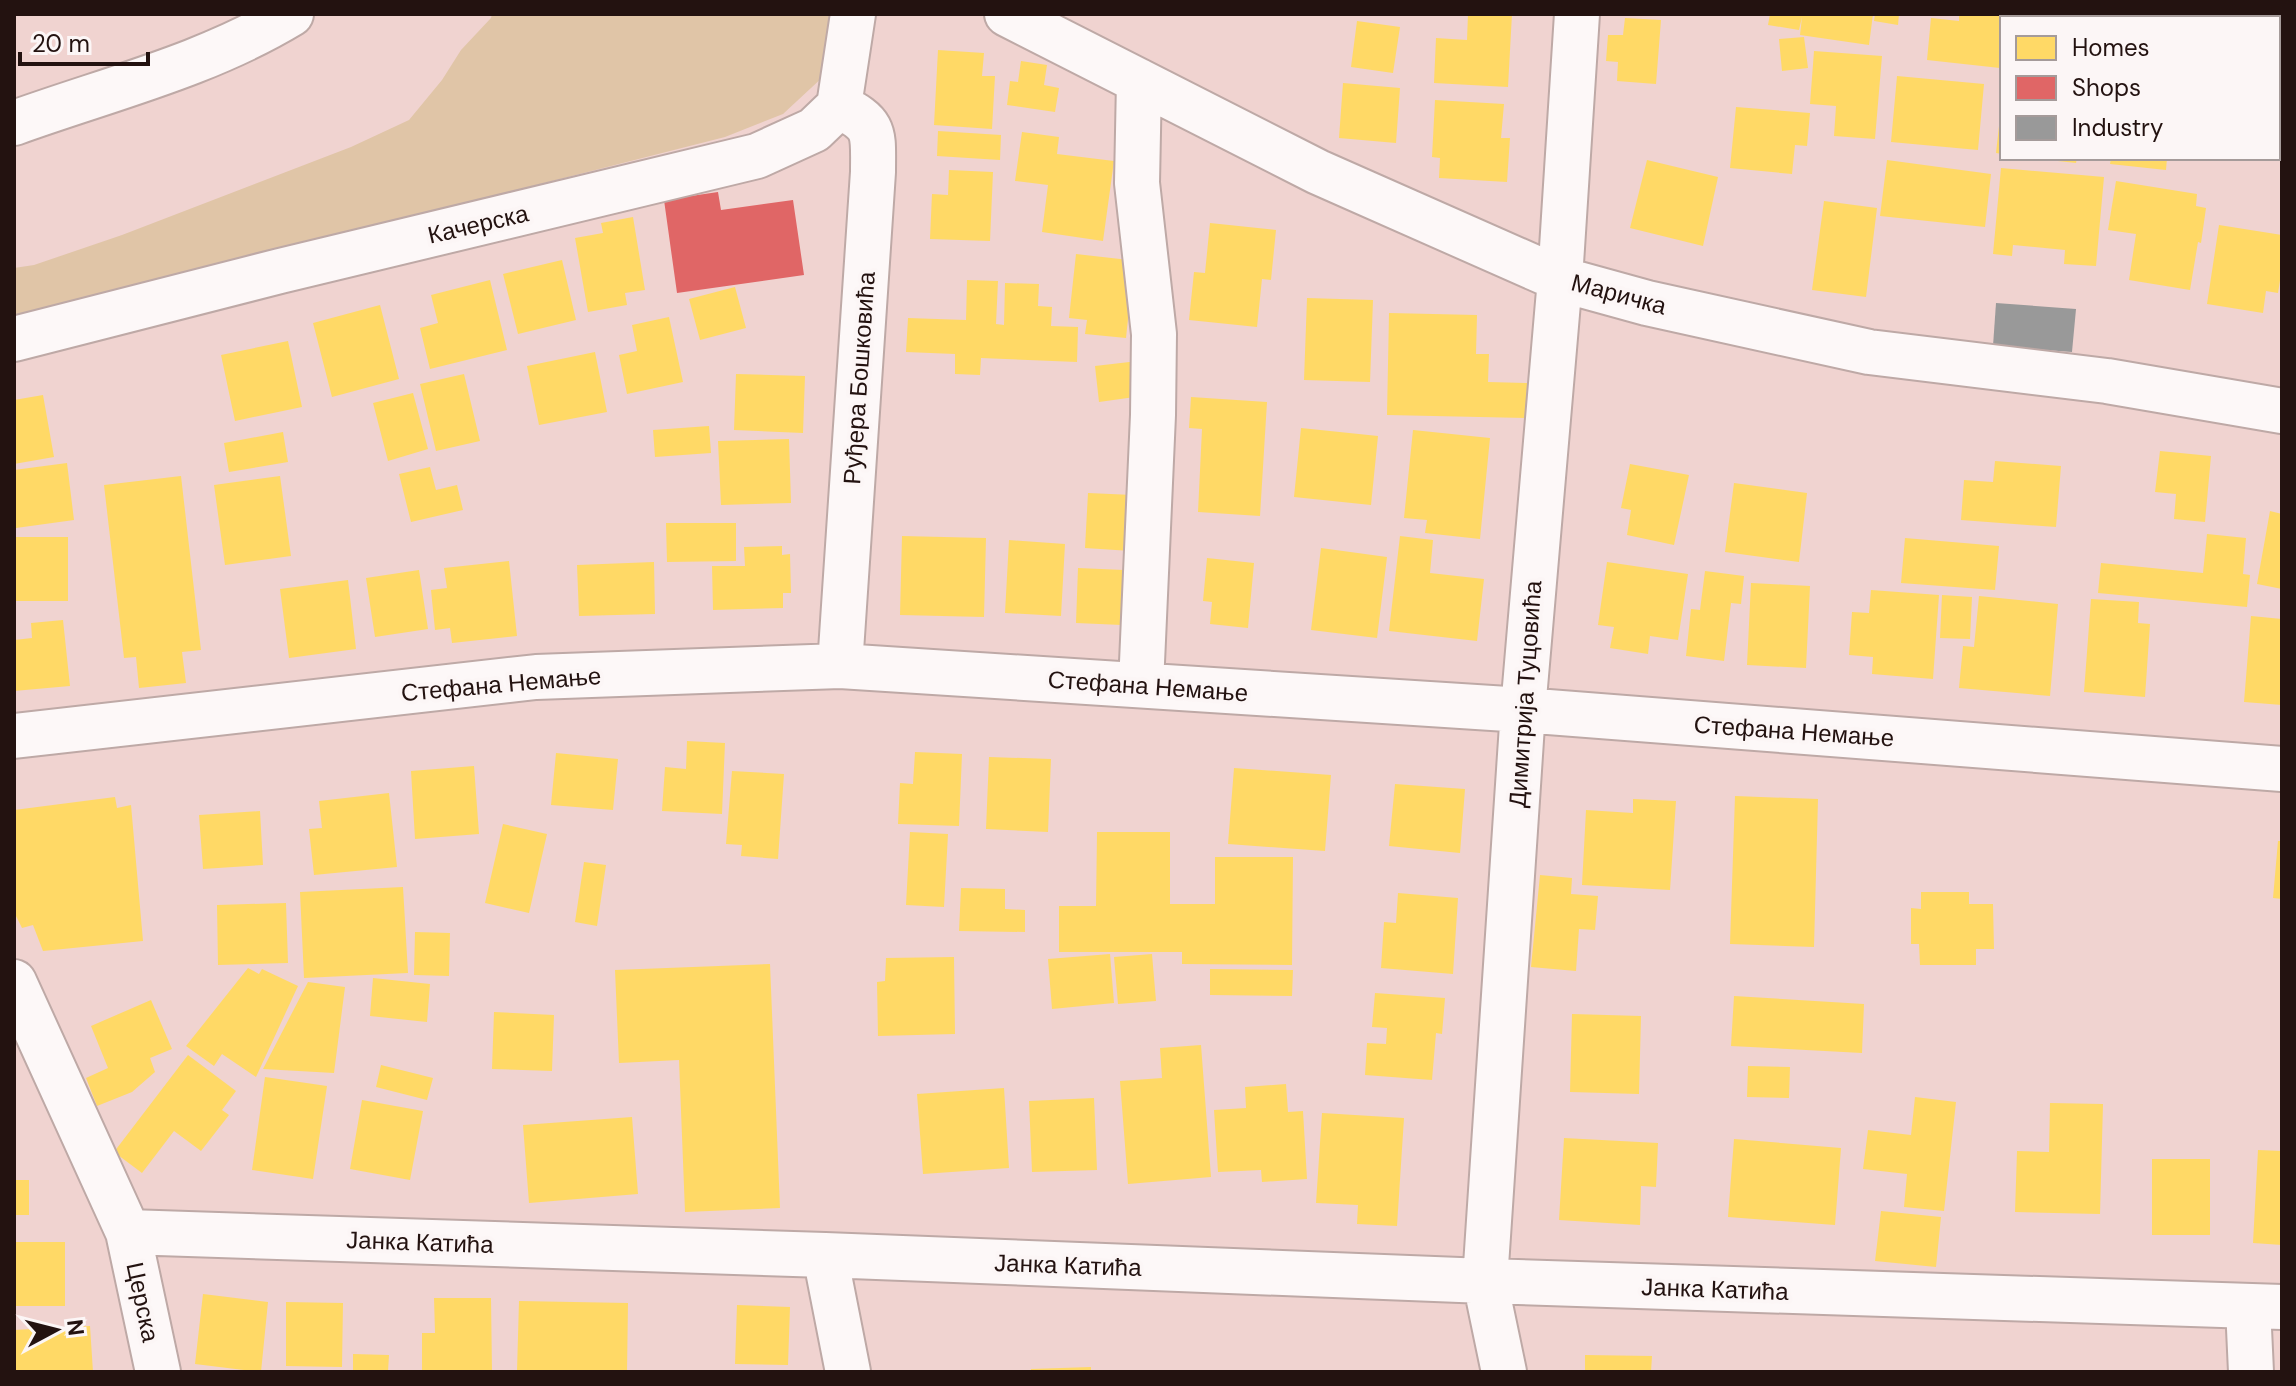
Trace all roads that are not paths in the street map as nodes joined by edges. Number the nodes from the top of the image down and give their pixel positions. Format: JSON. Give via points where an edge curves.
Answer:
{"nodes":[{"id":1,"x":291,"y":14,"type":"edge"},
{"id":2,"x":853,"y":14,"type":"edge"},
{"id":3,"x":1007,"y":14,"type":"edge"},
{"id":4,"x":1577,"y":14,"type":"edge"},
{"id":5,"x":1139,"y":81,"type":"junction"},
{"id":6,"x":839,"y":106,"type":"junction"},
{"id":7,"x":15,"y":124,"type":"edge"},
{"id":8,"x":1560,"y":279,"type":"junction"},
{"id":9,"x":14,"y":339,"type":"edge"},
{"id":10,"x":2282,"y":411,"type":"edge"},
{"id":11,"x":840,"y":666,"type":"junction"},
{"id":12,"x":1141,"y":685,"type":"junction"},
{"id":13,"x":1523,"y":710,"type":"junction"},
{"id":14,"x":14,"y":736,"type":"edge"},
{"id":15,"x":2282,"y":769,"type":"edge"},
{"id":16,"x":14,"y":982,"type":"edge"},
{"id":17,"x":128,"y":1232,"type":"junction"},
{"id":18,"x":825,"y":1255,"type":"junction"},
{"id":19,"x":1485,"y":1281,"type":"junction"},
{"id":20,"x":2265,"y":1307,"type":"edge"},
{"id":21,"x":158,"y":1372,"type":"edge"},
{"id":22,"x":848,"y":1372,"type":"edge"},
{"id":23,"x":1504,"y":1372,"type":"edge"},
{"id":24,"x":2251,"y":1372,"type":"edge"}],
"edges":[{"from":1,"to":7,"type":"street","via":[[192,63]]},
{"from":2,"to":6,"type":"street"},
{"from":3,"to":5,"type":"street","name":"Маричка"},
{"from":4,"to":8,"type":"street","name":"Димитрија Туцовића"},
{"from":5,"to":8,"type":"street","name":"Маричка","via":[[1318,172]]},
{"from":5,"to":12,"type":"street","via":[[1137,183],[1154,334]]},
{"from":6,"to":9,"type":"street","name":"Качерска","via":[[814,130],[757,156]]},
{"from":6,"to":11,"type":"street","name":"Руђера Бошковића","via":[[873,132]]},
{"from":8,"to":10,"type":"street","name":"Маричка","via":[[1869,352],[2107,381]]},
{"from":8,"to":13,"type":"street","name":"Димитрија Туцовића"},
{"from":11,"to":12,"type":"street","name":"Стефана Немање"},
{"from":11,"to":14,"type":"street","name":"Стефана Немање","via":[[536,677]]},
{"from":12,"to":13,"type":"street","name":"Стефана Немање"},
{"from":13,"to":15,"type":"street","name":"Стефана Немање"},
{"from":13,"to":19,"type":"street","name":"Димитрија Туцовића"},
{"from":16,"to":17,"type":"street"},
{"from":17,"to":18,"type":"street","name":"Јанка Катића"},
{"from":17,"to":21,"type":"street","name":"Церска"},
{"from":18,"to":19,"type":"street","name":"Јанка Катића"},
{"from":18,"to":22,"type":"street"},
{"from":19,"to":20,"type":"street","name":"Јанка Катића"},
{"from":19,"to":23,"type":"street","name":"Димитрија Туцовића"},
{"from":20,"to":24,"type":"street"}]}
